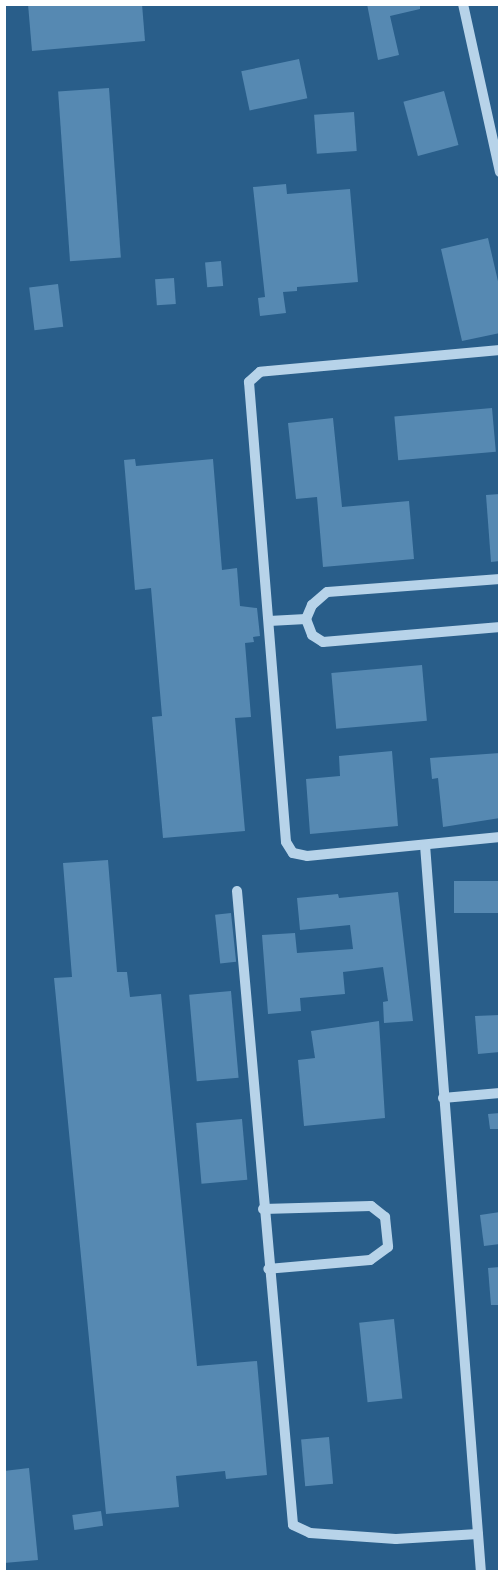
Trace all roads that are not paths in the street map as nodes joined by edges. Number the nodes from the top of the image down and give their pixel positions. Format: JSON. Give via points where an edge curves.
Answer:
{"nodes":[{"id":1,"x":463,"y":4,"type":"edge"},
{"id":2,"x":500,"y":172,"type":"edge"},
{"id":3,"x":500,"y":351,"type":"edge"},
{"id":4,"x":500,"y":579,"type":"edge"},
{"id":5,"x":306,"y":619,"type":"junction"},
{"id":6,"x":269,"y":621,"type":"junction"},
{"id":7,"x":500,"y":627,"type":"edge"},
{"id":8,"x":500,"y":837,"type":"edge"},
{"id":9,"x":425,"y":845,"type":"junction"},
{"id":10,"x":237,"y":891,"type":"dead end"},
{"id":11,"x":500,"y":1093,"type":"edge"},
{"id":12,"x":443,"y":1098,"type":"junction"},
{"id":13,"x":263,"y":1209,"type":"junction"},
{"id":14,"x":268,"y":1269,"type":"junction"},
{"id":15,"x":478,"y":1534,"type":"junction"},
{"id":16,"x":482,"y":1572,"type":"edge"}],
"edges":[{"from":1,"to":2,"type":"lane"},
{"from":3,"to":6,"type":"lane","via":[[260,372],[249,382]]},
{"from":4,"to":5,"type":"lane","via":[[327,592],[312,605]]},
{"from":5,"to":6,"type":"lane"},
{"from":5,"to":7,"type":"lane","via":[[312,635],[323,642]]},
{"from":6,"to":9,"type":"lane","via":[[286,842],[293,853],[307,856]]},
{"from":8,"to":9,"type":"lane"},
{"from":9,"to":12,"type":"lane"},
{"from":10,"to":13,"type":"lane"},
{"from":11,"to":12,"type":"lane"},
{"from":12,"to":15,"type":"lane"},
{"from":13,"to":14,"type":"lane"},
{"from":13,"to":14,"type":"lane","via":[[371,1206],[385,1217],[388,1247],[370,1260]]},
{"from":14,"to":15,"type":"lane","via":[[293,1525],[310,1533],[396,1539]]},
{"from":15,"to":16,"type":"lane"}]}
